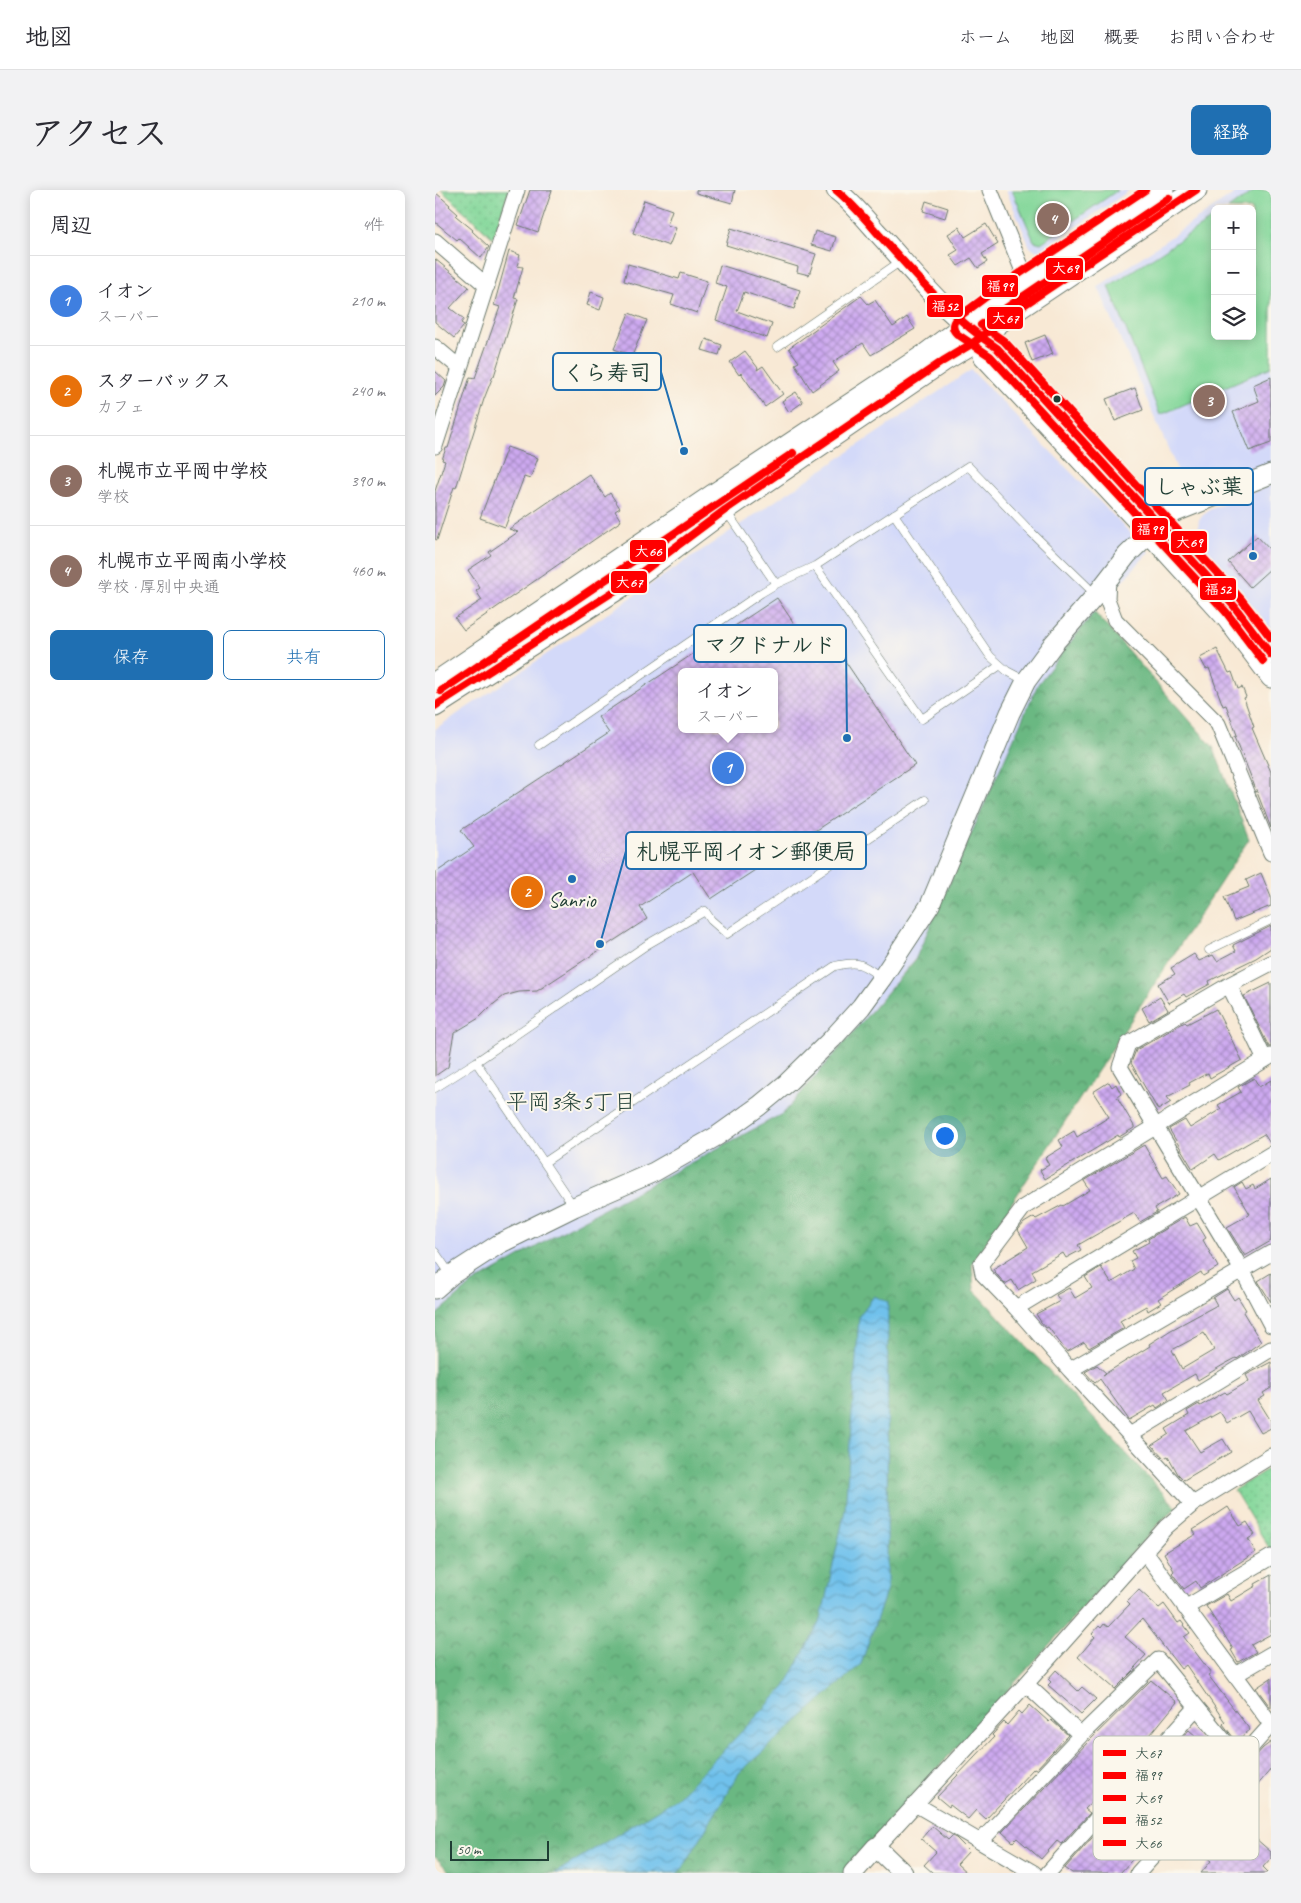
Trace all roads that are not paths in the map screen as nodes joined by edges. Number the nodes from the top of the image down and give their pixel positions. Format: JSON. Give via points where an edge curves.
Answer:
{"nodes":[{"id":1,"x":517,"y":190,"type":"edge"},
{"id":2,"x":836,"y":190,"type":"edge"},
{"id":3,"x":990,"y":190,"type":"edge"},
{"id":4,"x":1163,"y":190,"type":"edge"},
{"id":5,"x":1196,"y":190,"type":"edge"},
{"id":6,"x":435,"y":240,"type":"edge"},
{"id":7,"x":903,"y":260,"type":"junction"},
{"id":8,"x":1027,"y":281,"type":"junction"},
{"id":9,"x":487,"y":286,"type":"junction"},
{"id":10,"x":971,"y":332,"type":"junction"},
{"id":11,"x":435,"y":347,"type":"edge"},
{"id":12,"x":777,"y":347,"type":"dead end"},
{"id":13,"x":459,"y":368,"type":"junction"},
{"id":14,"x":435,"y":446,"type":"edge"},
{"id":15,"x":1271,"y":474,"type":"edge"},
{"id":16,"x":719,"y":502,"type":"junction"},
{"id":17,"x":894,"y":514,"type":"junction"},
{"id":18,"x":1153,"y":529,"type":"junction"},
{"id":19,"x":815,"y":566,"type":"junction"},
{"id":20,"x":1108,"y":580,"type":"junction"},
{"id":21,"x":776,"y":584,"type":"junction"},
{"id":22,"x":1096,"y":595,"type":"junction"},
{"id":23,"x":1269,"y":649,"type":"edge"},
{"id":24,"x":999,"y":666,"type":"junction"},
{"id":25,"x":1271,"y":678,"type":"edge"},
{"id":26,"x":1027,"y":681,"type":"junction"},
{"id":27,"x":435,"y":683,"type":"edge"},
{"id":28,"x":435,"y":706,"type":"edge"},
{"id":29,"x":539,"y":745,"type":"dead end"},
{"id":30,"x":925,"y":800,"type":"dead end"},
{"id":31,"x":1271,"y":854,"type":"edge"},
{"id":32,"x":1271,"y":920,"type":"edge"},
{"id":33,"x":1209,"y":950,"type":"dead end"},
{"id":34,"x":1271,"y":963,"type":"edge"},
{"id":35,"x":882,"y":978,"type":"junction"},
{"id":36,"x":1229,"y":985,"type":"junction"},
{"id":37,"x":1268,"y":1058,"type":"edge"},
{"id":38,"x":476,"y":1062,"type":"junction"},
{"id":39,"x":435,"y":1088,"type":"edge"},
{"id":40,"x":1155,"y":1127,"type":"junction"},
{"id":41,"x":1271,"y":1154,"type":"edge"},
{"id":42,"x":545,"y":1162,"type":"junction"},
{"id":43,"x":1198,"y":1198,"type":"junction"},
{"id":44,"x":574,"y":1207,"type":"junction"},
{"id":45,"x":435,"y":1252,"type":"edge"},
{"id":46,"x":1271,"y":1253,"type":"edge"},
{"id":47,"x":1241,"y":1270,"type":"junction"},
{"id":48,"x":451,"y":1275,"type":"junction"},
{"id":49,"x":435,"y":1289,"type":"edge"},
{"id":50,"x":1016,"y":1308,"type":"junction"},
{"id":51,"x":1271,"y":1325,"type":"edge"},
{"id":52,"x":1271,"y":1349,"type":"edge"},
{"id":53,"x":1071,"y":1370,"type":"junction"},
{"id":54,"x":1130,"y":1434,"type":"junction"},
{"id":55,"x":1271,"y":1456,"type":"edge"},
{"id":56,"x":1193,"y":1504,"type":"junction"},
{"id":57,"x":1145,"y":1552,"type":"junction"},
{"id":58,"x":1271,"y":1557,"type":"edge"},
{"id":59,"x":1185,"y":1608,"type":"junction"},
{"id":60,"x":1271,"y":1654,"type":"edge"},
{"id":61,"x":1235,"y":1675,"type":"junction"},
{"id":62,"x":1026,"y":1684,"type":"junction"},
{"id":63,"x":1196,"y":1708,"type":"junction"},
{"id":64,"x":1271,"y":1725,"type":"edge"},
{"id":65,"x":1081,"y":1735,"type":"junction"},
{"id":66,"x":1171,"y":1736,"type":"edge"},
{"id":67,"x":1220,"y":1736,"type":"edge"},
{"id":68,"x":1259,"y":1739,"type":"edge"},
{"id":69,"x":915,"y":1804,"type":"junction"},
{"id":70,"x":1093,"y":1823,"type":"edge"},
{"id":71,"x":981,"y":1841,"type":"junction"},
{"id":72,"x":876,"y":1847,"type":"junction"},
{"id":73,"x":1150,"y":1860,"type":"edge"},
{"id":74,"x":853,"y":1873,"type":"edge"},
{"id":75,"x":903,"y":1873,"type":"edge"},
{"id":76,"x":1034,"y":1873,"type":"edge"},
{"id":77,"x":1048,"y":1873,"type":"edge"},
{"id":78,"x":1138,"y":1873,"type":"edge"}],
"edges":[{"from":1,"to":9,"type":"street"},
{"from":2,"to":7,"type":"street"},
{"from":3,"to":8,"type":"street"},
{"from":4,"to":8,"type":"main road"},
{"from":5,"to":10,"type":"main road","via":[[1009,315]]},
{"from":6,"to":9,"type":"street"},
{"from":7,"to":10,"type":"street"},
{"from":7,"to":12,"type":"lane"},
{"from":8,"to":10,"type":"main road"},
{"from":9,"to":13,"type":"street"},
{"from":10,"to":16,"type":"main road"},
{"from":10,"to":18,"type":"street","via":[[983,356]]},
{"from":11,"to":13,"type":"street"},
{"from":13,"to":14,"type":"street"},
{"from":15,"to":18,"type":"street","via":[[1168,515]]},
{"from":16,"to":21,"type":"lane"},
{"from":16,"to":27,"type":"main road"},
{"from":16,"to":28,"type":"main road","via":[[630,581]]},
{"from":17,"to":19,"type":"lane"},
{"from":17,"to":22,"type":"lane","via":[[968,466]]},
{"from":17,"to":24,"type":"lane"},
{"from":18,"to":20,"type":"street"},
{"from":18,"to":23,"type":"street","via":[[1234,606]]},
{"from":18,"to":25,"type":"street"},
{"from":19,"to":21,"type":"lane"},
{"from":19,"to":24,"type":"lane","via":[[922,719]]},
{"from":20,"to":22,"type":"street"},
{"from":20,"to":31,"type":"street","via":[[1107,599],[1115,620],[1218,724]]},
{"from":21,"to":29,"type":"lane"},
{"from":22,"to":26,"type":"street","via":[[1054,643]]},
{"from":24,"to":26,"type":"lane"},
{"from":26,"to":35,"type":"street","via":[[1010,713],[930,905]]},
{"from":30,"to":38,"type":"lane","via":[[727,934],[705,911],[648,944]]},
{"from":32,"to":33,"type":"lane"},
{"from":34,"to":36,"type":"street"},
{"from":35,"to":42,"type":"lane","via":[[852,962],[835,966]]},
{"from":35,"to":44,"type":"street","via":[[833,1039],[787,1083],[743,1118],[654,1172]]},
{"from":36,"to":37,"type":"street"},
{"from":36,"to":40,"type":"street","via":[[1128,1044],[1120,1068]]},
{"from":37,"to":40,"type":"street"},
{"from":38,"to":39,"type":"lane"},
{"from":38,"to":42,"type":"lane"},
{"from":40,"to":43,"type":"street"},
{"from":40,"to":50,"type":"street","via":[[1023,1207],[981,1264],[983,1274]]},
{"from":41,"to":43,"type":"street"},
{"from":42,"to":44,"type":"lane"},
{"from":43,"to":47,"type":"street"},
{"from":43,"to":50,"type":"street"},
{"from":44,"to":48,"type":"street","via":[[499,1244]]},
{"from":45,"to":48,"type":"lane"},
{"from":46,"to":47,"type":"street"},
{"from":47,"to":51,"type":"street"},
{"from":47,"to":53,"type":"street"},
{"from":48,"to":49,"type":"street"},
{"from":50,"to":53,"type":"street"},
{"from":52,"to":54,"type":"street"},
{"from":53,"to":54,"type":"street"},
{"from":54,"to":56,"type":"street"},
{"from":55,"to":56,"type":"street"},
{"from":56,"to":57,"type":"street"},
{"from":57,"to":59,"type":"street"},
{"from":57,"to":62,"type":"street"},
{"from":58,"to":59,"type":"street"},
{"from":59,"to":61,"type":"street"},
{"from":60,"to":61,"type":"street"},
{"from":61,"to":64,"type":"street"},
{"from":62,"to":65,"type":"street"},
{"from":62,"to":69,"type":"street"},
{"from":63,"to":65,"type":"street","via":[[1158,1660]]},
{"from":63,"to":66,"type":"street"},
{"from":63,"to":67,"type":"street"},
{"from":64,"to":68,"type":"street"},
{"from":65,"to":71,"type":"street"},
{"from":69,"to":71,"type":"street"},
{"from":69,"to":72,"type":"street"},
{"from":70,"to":77,"type":"street"},
{"from":71,"to":76,"type":"street"},
{"from":72,"to":74,"type":"street"},
{"from":72,"to":75,"type":"street"},
{"from":73,"to":78,"type":"street"}]}
